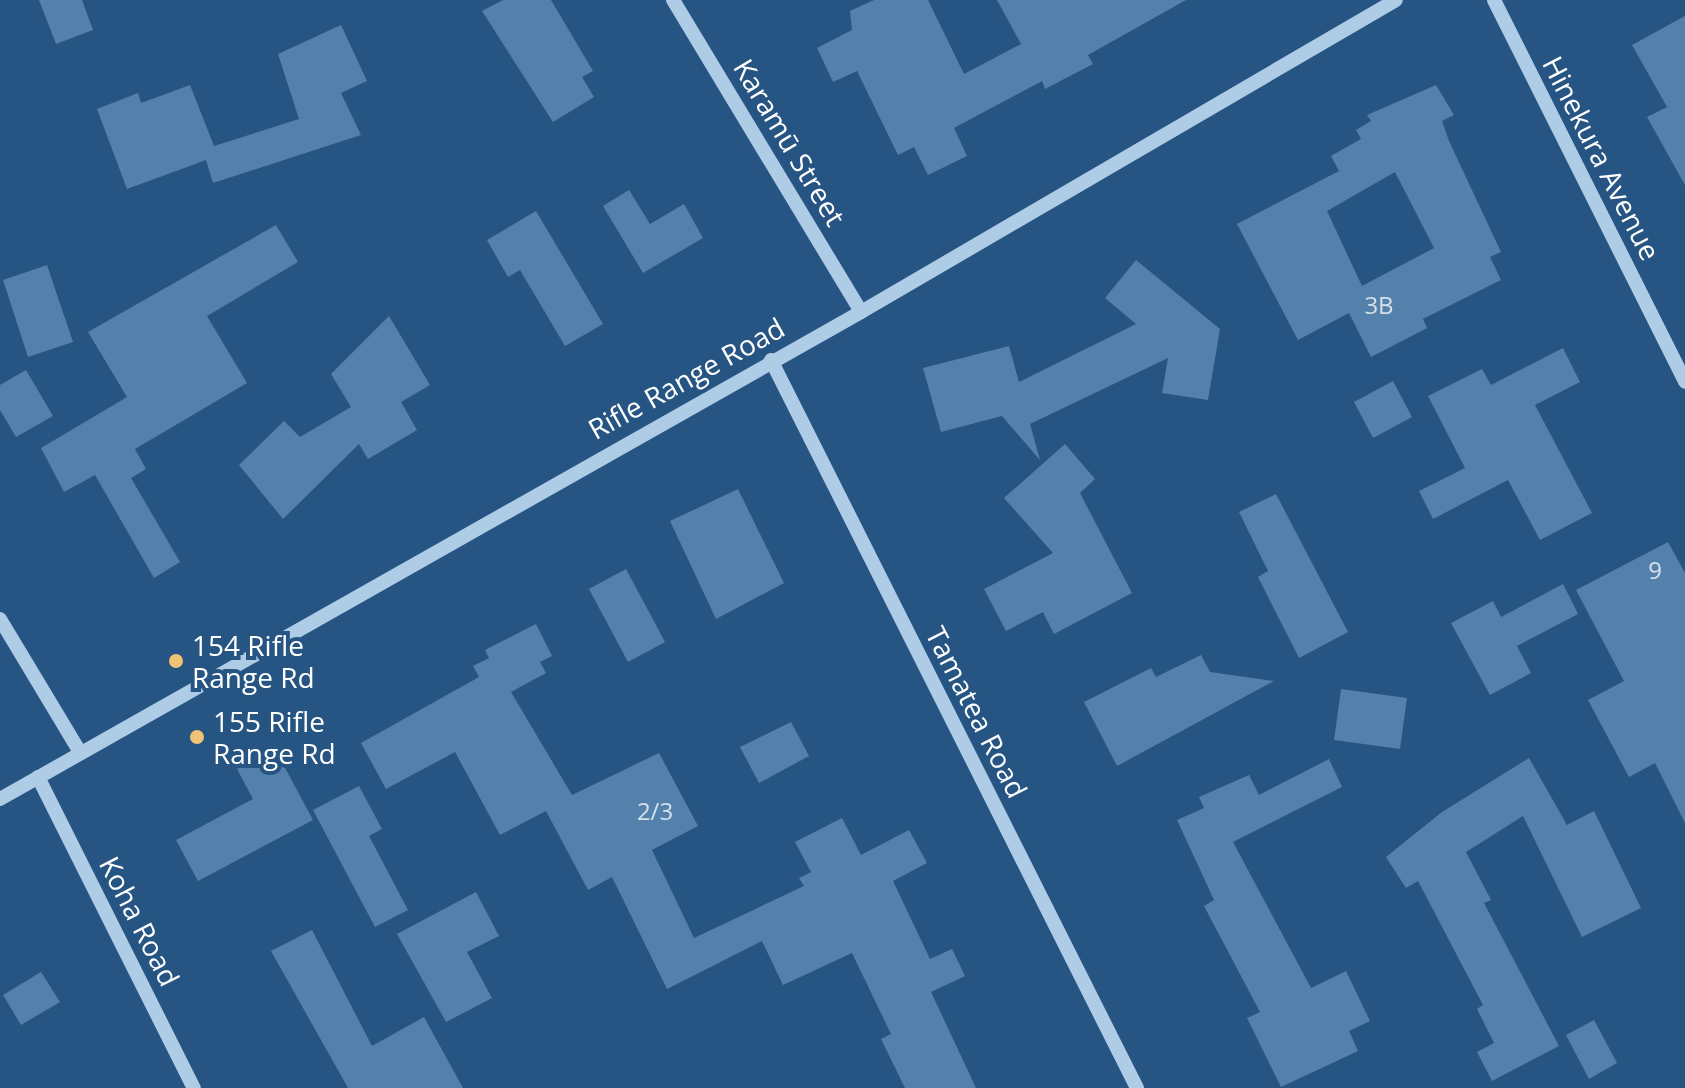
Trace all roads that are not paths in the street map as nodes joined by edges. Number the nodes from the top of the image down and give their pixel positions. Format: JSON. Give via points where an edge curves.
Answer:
{"nodes":[{"id":1,"x":673,"y":0,"type":"edge"},
{"id":2,"x":1396,"y":0,"type":"edge"},
{"id":3,"x":1494,"y":0,"type":"edge"},
{"id":4,"x":861,"y":312,"type":"junction"},
{"id":5,"x":771,"y":360,"type":"junction"},
{"id":6,"x":1685,"y":382,"type":"edge"},
{"id":7,"x":0,"y":619,"type":"edge"},
{"id":8,"x":80,"y":752,"type":"junction"},
{"id":9,"x":38,"y":777,"type":"junction"},
{"id":10,"x":0,"y":799,"type":"edge"},
{"id":11,"x":194,"y":1088,"type":"edge"},
{"id":12,"x":1137,"y":1088,"type":"edge"}],
"edges":[{"from":1,"to":4,"type":"street","name":"Karamū Street"},
{"from":2,"to":4,"type":"street","name":"Rifle Range Road"},
{"from":3,"to":6,"type":"street","name":"Hinekura Avenue"},
{"from":4,"to":5,"type":"street","name":"Rifle Range Road"},
{"from":5,"to":8,"type":"street","name":"Rifle Range Road"},
{"from":5,"to":12,"type":"street","name":"Tamatea Road"},
{"from":7,"to":8,"type":"street"},
{"from":8,"to":9,"type":"street","name":"Rifle Range Road"},
{"from":9,"to":10,"type":"street","name":"Rifle Range Road"},
{"from":9,"to":11,"type":"street","name":"Koha Road"}]}
